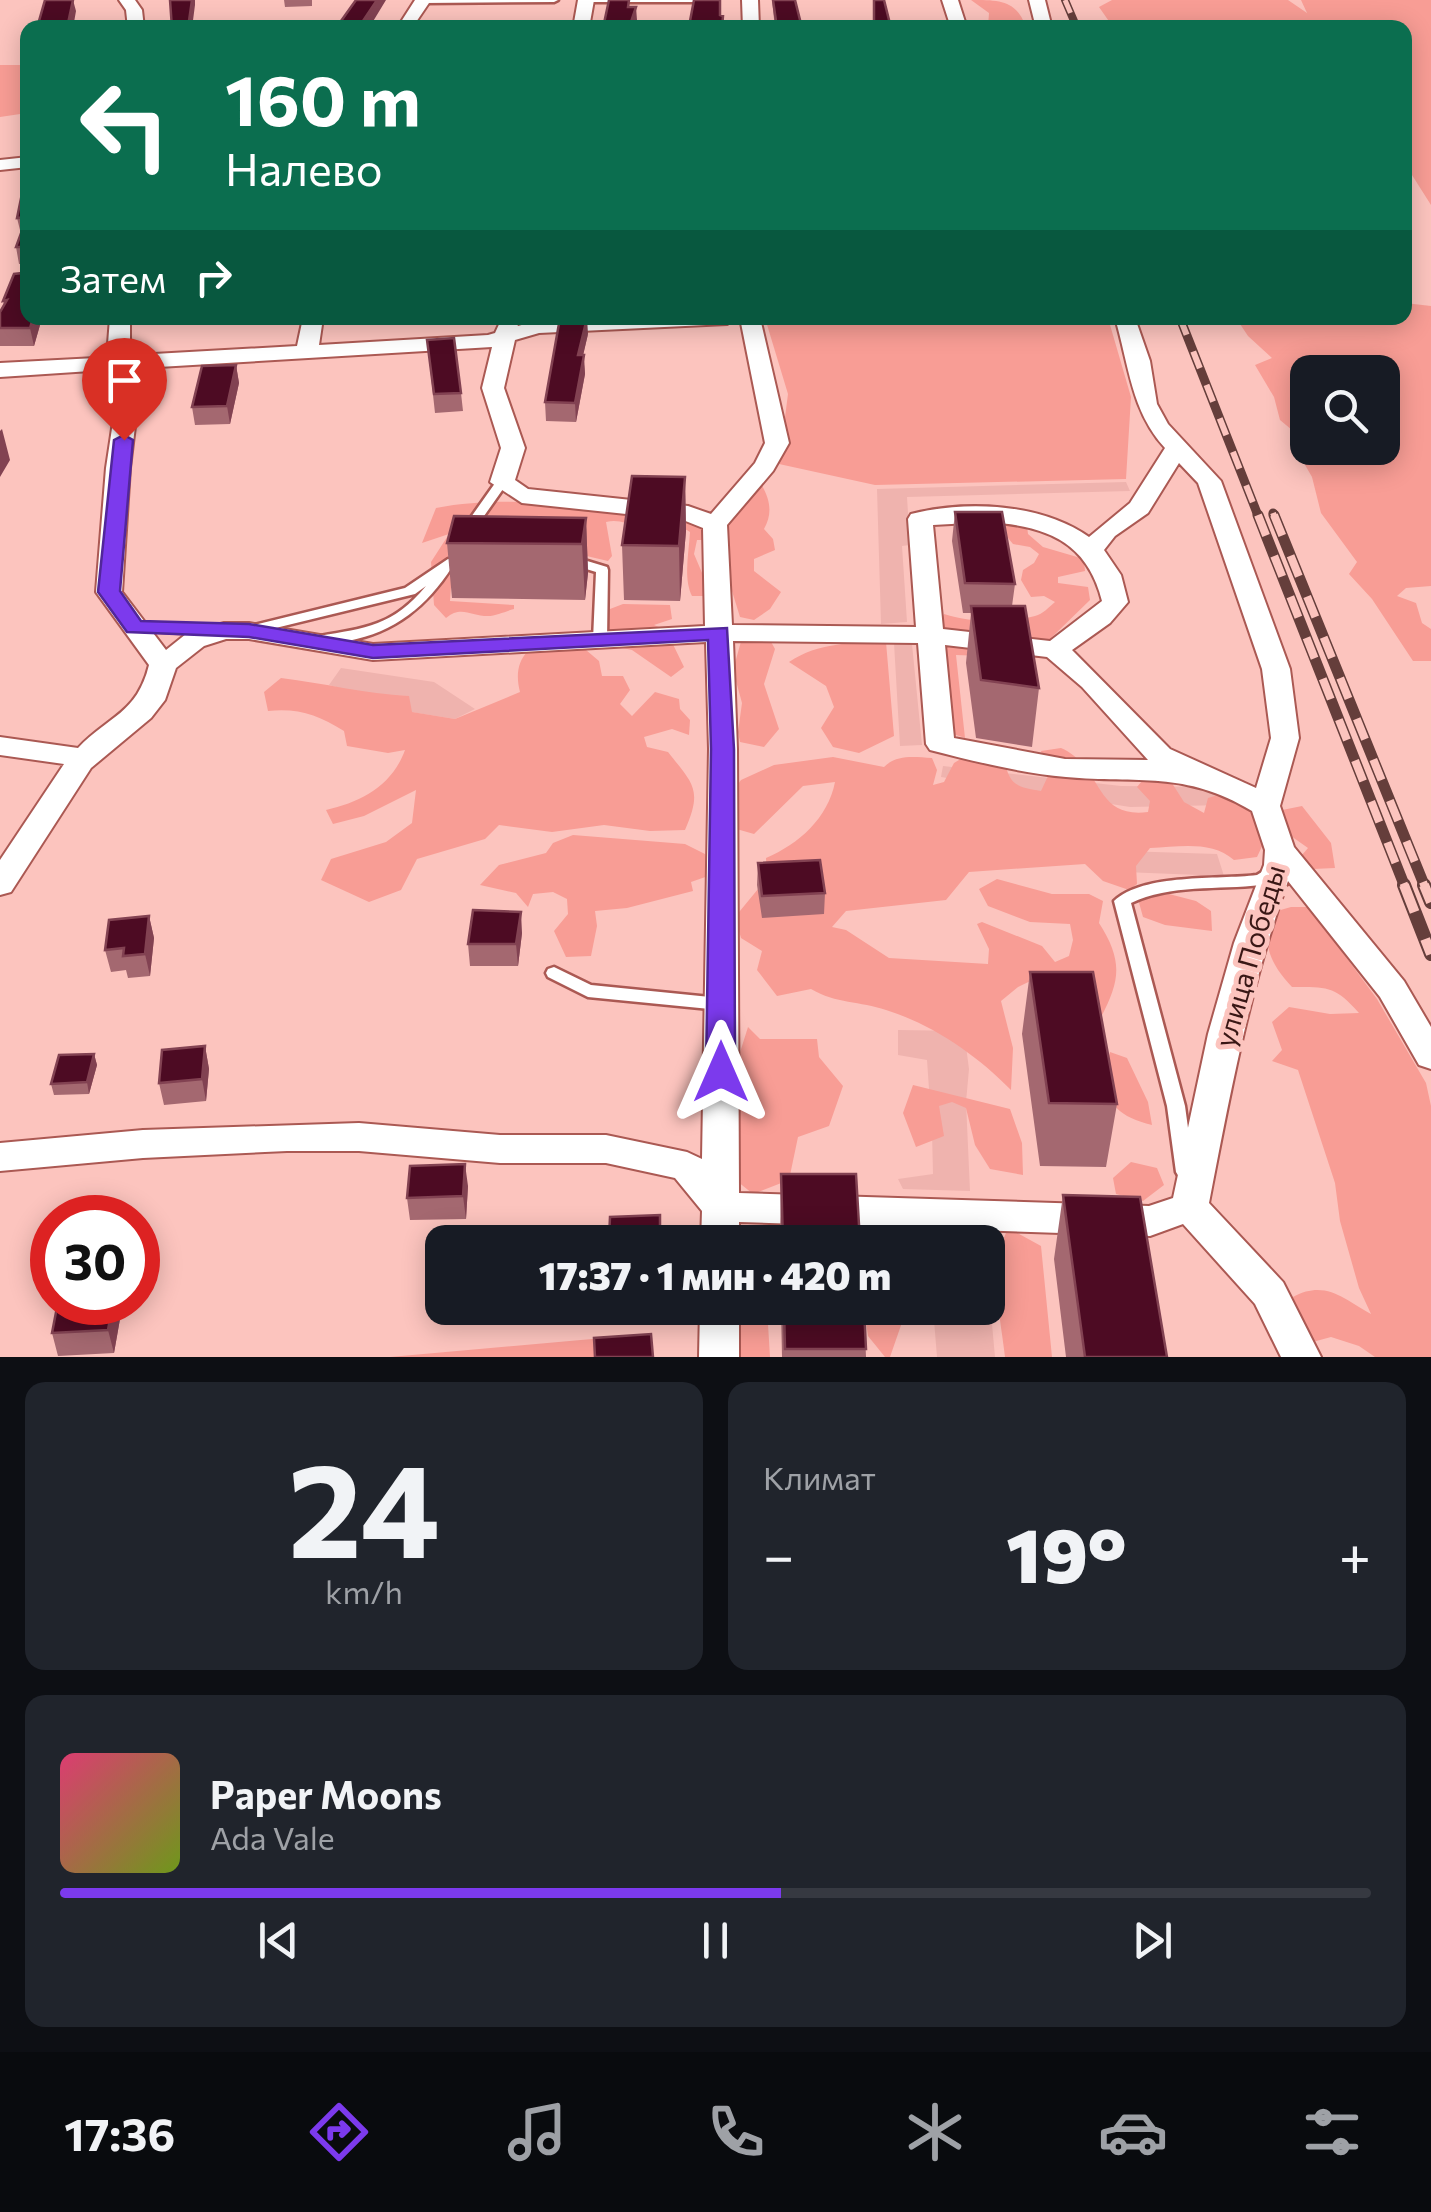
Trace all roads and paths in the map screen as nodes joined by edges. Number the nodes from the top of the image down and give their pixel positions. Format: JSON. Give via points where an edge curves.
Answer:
{"nodes":[{"id":1,"x":554,"y":0,"type":"edge"},
{"id":2,"x":586,"y":0,"type":"edge"},
{"id":3,"x":711,"y":0,"type":"edge"},
{"id":4,"x":424,"y":1,"type":"edge"},
{"id":5,"x":120,"y":325,"type":"edge"},
{"id":6,"x":312,"y":325,"type":"edge"},
{"id":7,"x":579,"y":325,"type":"edge"},
{"id":8,"x":752,"y":325,"type":"edge"},
{"id":9,"x":1127,"y":325,"type":"edge"},
{"id":10,"x":507,"y":326,"type":"edge"},
{"id":11,"x":307,"y":351,"type":"junction"},
{"id":12,"x":130,"y":362,"type":"junction"},
{"id":13,"x":0,"y":370,"type":"edge"},
{"id":14,"x":1178,"y":448,"type":"junction"},
{"id":15,"x":502,"y":482,"type":"junction"},
{"id":16,"x":715,"y":524,"type":"junction"},
{"id":17,"x":1092,"y":550,"type":"junction"},
{"id":18,"x":561,"y":562,"type":"edge"},
{"id":19,"x":448,"y":563,"type":"junction"},
{"id":20,"x":486,"y":563,"type":"edge"},
{"id":21,"x":135,"y":627,"type":"junction"},
{"id":22,"x":236,"y":631,"type":"junction"},
{"id":23,"x":719,"y":633,"type":"junction"},
{"id":24,"x":930,"y":635,"type":"junction"},
{"id":25,"x":303,"y":638,"type":"junction"},
{"id":26,"x":600,"y":640,"type":"junction"},
{"id":27,"x":1054,"y":650,"type":"junction"},
{"id":28,"x":163,"y":665,"type":"junction"},
{"id":29,"x":0,"y":746,"type":"edge"},
{"id":30,"x":84,"y":758,"type":"junction"},
{"id":31,"x":1198,"y":775,"type":"junction"},
{"id":32,"x":1265,"y":806,"type":"junction"},
{"id":33,"x":1280,"y":857,"type":"junction"},
{"id":34,"x":0,"y":886,"type":"edge"},
{"id":35,"x":554,"y":973,"type":"dead end"},
{"id":36,"x":721,"y":1004,"type":"junction"},
{"id":37,"x":1431,"y":1056,"type":"edge"},
{"id":38,"x":0,"y":1157,"type":"edge"},
{"id":39,"x":1190,"y":1207,"type":"junction"},
{"id":40,"x":720,"y":1225,"type":"edge"},
{"id":41,"x":720,"y":1325,"type":"edge"},
{"id":42,"x":720,"y":1357,"type":"edge"},
{"id":43,"x":1302,"y":1357,"type":"edge"}],
"edges":[{"from":1,"to":4,"type":"lane"},
{"from":2,"to":3,"type":"lane"},
{"from":5,"to":12,"type":"street","via":[[119,344]]},
{"from":6,"to":11,"type":"street"},
{"from":7,"to":10,"type":"street"},
{"from":8,"to":16,"type":"street","via":[[777,442]]},
{"from":9,"to":14,"type":"street","via":[[1146,404]]},
{"from":10,"to":11,"type":"street","via":[[490,340]]},
{"from":10,"to":15,"type":"street","via":[[493,388],[513,448]]},
{"from":11,"to":12,"type":"street"},
{"from":12,"to":13,"type":"street"},
{"from":12,"to":21,"type":"street","via":[[109,592]]},
{"from":14,"to":17,"type":"street","via":[[1140,508],[1106,531]]},
{"from":14,"to":32,"type":"street","via":[[1208,481],[1276,669],[1285,738]]},
{"from":15,"to":16,"type":"street","via":[[522,496],[688,513]]},
{"from":15,"to":19,"type":"lane"},
{"from":16,"to":23,"type":"street"},
{"from":17,"to":24,"type":"street","via":[[1050,522],[1023,516],[920,520]]},
{"from":17,"to":27,"type":"street","via":[[1116,602]]},
{"from":18,"to":26,"type":"lane","via":[[602,570]]},
{"from":19,"to":20,"type":"lane"},
{"from":19,"to":22,"type":"lane","via":[[410,591]]},
{"from":19,"to":25,"type":"lane","via":[[426,597],[378,630]]},
{"from":21,"to":22,"type":"lane"},
{"from":21,"to":28,"type":"street"},
{"from":22,"to":25,"type":"street"},
{"from":22,"to":28,"type":"street","via":[[195,640]]},
{"from":23,"to":24,"type":"street"},
{"from":23,"to":26,"type":"street"},
{"from":23,"to":36,"type":"street"},
{"from":24,"to":27,"type":"street"},
{"from":24,"to":31,"type":"street","via":[[940,744],[1065,768]]},
{"from":25,"to":26,"type":"street","via":[[373,652]]},
{"from":27,"to":31,"type":"street","via":[[1096,685],[1147,744]]},
{"from":28,"to":30,"type":"street","via":[[145,708]]},
{"from":29,"to":30,"type":"street"},
{"from":30,"to":34,"type":"street"},
{"from":31,"to":32,"type":"street"},
{"from":32,"to":33,"type":"street","name":"улица Победы"},
{"from":33,"to":37,"type":"street","via":[[1392,989]]},
{"from":33,"to":39,"type":"street","name":"улица Победы","via":[[1224,1034]]},
{"from":33,"to":39,"type":"lane","via":[[1261,880],[1122,900],[1176,1106]]},
{"from":35,"to":36,"type":"lane","via":[[588,991]]},
{"from":36,"to":40,"type":"street"},
{"from":38,"to":40,"type":"street","via":[[287,1137],[606,1149],[687,1166]]},
{"from":39,"to":40,"type":"street","via":[[1150,1221]]},
{"from":39,"to":43,"type":"street","via":[[1269,1293]]},
{"from":41,"to":42,"type":"street"}]}
